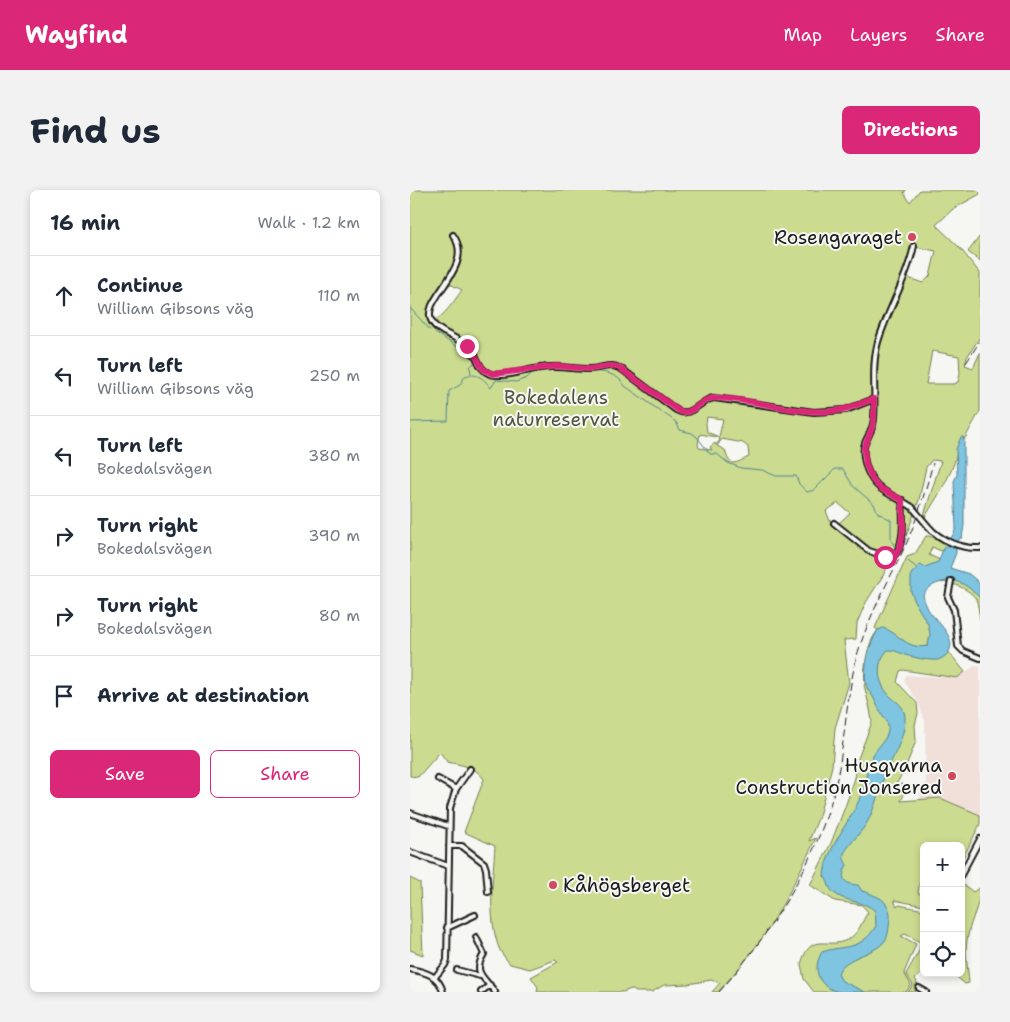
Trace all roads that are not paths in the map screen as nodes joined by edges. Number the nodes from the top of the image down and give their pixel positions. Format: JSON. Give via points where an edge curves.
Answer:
{"nodes":[{"id":1,"x":453,"y":235,"type":"dead end"},
{"id":2,"x":914,"y":246,"type":"dead end"},
{"id":3,"x":874,"y":399,"type":"junction"},
{"id":4,"x":902,"y":500,"type":"junction"},
{"id":5,"x":834,"y":523,"type":"dead end"},
{"id":6,"x":980,"y":548,"type":"edge"},
{"id":7,"x":951,"y":582,"type":"dead end"},
{"id":8,"x":980,"y":658,"type":"edge"},
{"id":9,"x":470,"y":769,"type":"dead end"},
{"id":10,"x":438,"y":779,"type":"dead end"},
{"id":11,"x":456,"y":789,"type":"junction"},
{"id":12,"x":410,"y":813,"type":"edge"},
{"id":13,"x":448,"y":826,"type":"junction"},
{"id":14,"x":980,"y":839,"type":"edge"},
{"id":15,"x":449,"y":846,"type":"junction"},
{"id":16,"x":410,"y":852,"type":"edge"},
{"id":17,"x":448,"y":866,"type":"junction"},
{"id":18,"x":965,"y":867,"type":"edge"},
{"id":19,"x":488,"y":892,"type":"dead end"},
{"id":20,"x":475,"y":916,"type":"dead end"},
{"id":21,"x":447,"y":928,"type":"junction"},
{"id":22,"x":476,"y":937,"type":"dead end"},
{"id":23,"x":410,"y":969,"type":"edge"},
{"id":24,"x":457,"y":970,"type":"dead end"},
{"id":25,"x":480,"y":976,"type":"junction"},
{"id":26,"x":435,"y":977,"type":"junction"},
{"id":27,"x":490,"y":985,"type":"junction"},
{"id":28,"x":919,"y":988,"type":"dead end"},
{"id":29,"x":443,"y":992,"type":"edge"},
{"id":30,"x":481,"y":992,"type":"edge"},
{"id":31,"x":494,"y":992,"type":"edge"},
{"id":32,"x":926,"y":992,"type":"edge"}],
"edges":[{"from":1,"to":3,"type":"street","via":[[458,248],[457,264],[433,303],[430,318],[436,328],[470,348],[479,364],[489,373],[500,375],[557,366],[590,369],[614,366],[685,413],[714,398],[806,412],[846,410]]},
{"from":2,"to":3,"type":"street","via":[[878,342]]},
{"from":3,"to":4,"type":"street","via":[[872,428],[864,448],[866,465],[880,488]]},
{"from":4,"to":5,"type":"street","via":[[900,544],[891,558],[869,551]]},
{"from":4,"to":6,"type":"street","bridge":true,"via":[[935,534],[959,546]]},
{"from":7,"to":8,"type":"street","via":[[948,597],[954,610],[958,646]]},
{"from":9,"to":11,"type":"street"},
{"from":10,"to":11,"type":"street"},
{"from":11,"to":13,"type":"street"},
{"from":12,"to":13,"type":"street"},
{"from":13,"to":15,"type":"street"},
{"from":14,"to":18,"type":"street"},
{"from":15,"to":17,"type":"street"},
{"from":15,"to":19,"type":"street","via":[[462,846],[484,863]]},
{"from":16,"to":17,"type":"street"},
{"from":17,"to":21,"type":"street"},
{"from":20,"to":21,"type":"street"},
{"from":21,"to":26,"type":"street","via":[[447,960]]},
{"from":22,"to":25,"type":"street","via":[[484,954],[479,963]]},
{"from":23,"to":26,"type":"street"},
{"from":24,"to":25,"type":"street"},
{"from":25,"to":27,"type":"street"},
{"from":26,"to":29,"type":"street"},
{"from":27,"to":30,"type":"street"},
{"from":27,"to":31,"type":"street"},
{"from":28,"to":32,"type":"street"}]}
